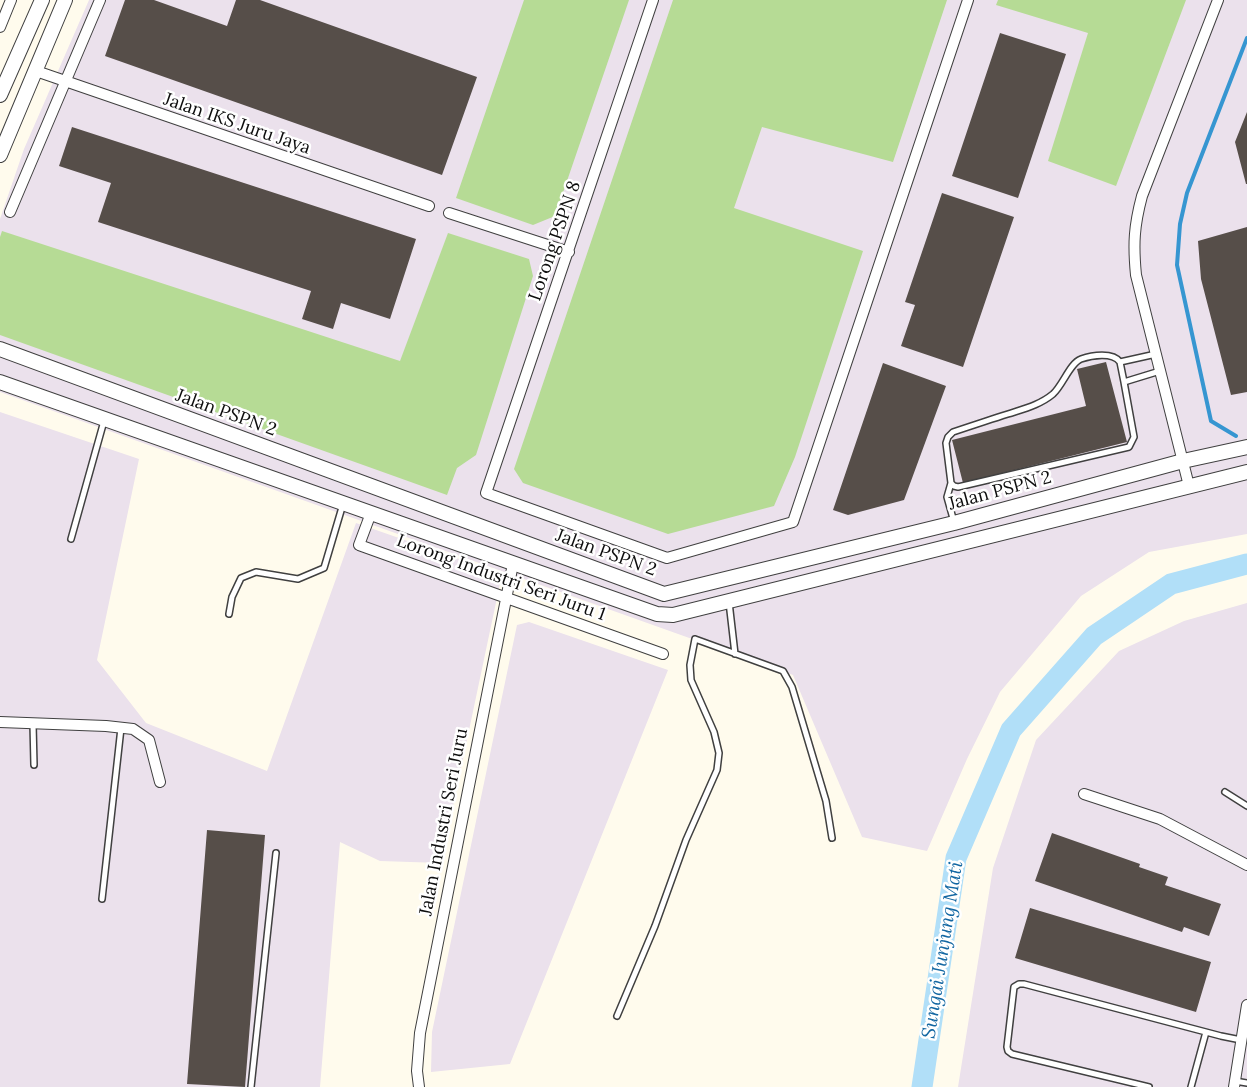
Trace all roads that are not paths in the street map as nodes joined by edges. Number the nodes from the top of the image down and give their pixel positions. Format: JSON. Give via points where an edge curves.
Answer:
{"nodes":[{"id":1,"x":11,"y":0,"type":"edge"},
{"id":2,"x":42,"y":0,"type":"edge"},
{"id":3,"x":65,"y":0,"type":"edge"},
{"id":4,"x":100,"y":0,"type":"edge"},
{"id":5,"x":653,"y":0,"type":"edge"},
{"id":6,"x":968,"y":0,"type":"edge"},
{"id":7,"x":1218,"y":0,"type":"edge"},
{"id":8,"x":0,"y":27,"type":"edge"},
{"id":9,"x":36,"y":71,"type":"junction"},
{"id":10,"x":65,"y":82,"type":"junction"},
{"id":11,"x":0,"y":94,"type":"edge"},
{"id":12,"x":0,"y":155,"type":"edge"},
{"id":13,"x":429,"y":206,"type":"dead end"},
{"id":14,"x":10,"y":212,"type":"dead end"},
{"id":15,"x":449,"y":213,"type":"dead end"},
{"id":16,"x":568,"y":252,"type":"junction"},
{"id":17,"x":0,"y":349,"type":"edge"},
{"id":18,"x":1156,"y":354,"type":"junction"},
{"id":19,"x":1120,"y":362,"type":"junction"},
{"id":20,"x":1160,"y":371,"type":"junction"},
{"id":21,"x":0,"y":382,"type":"edge"},
{"id":22,"x":1124,"y":382,"type":"junction"},
{"id":23,"x":105,"y":418,"type":"junction"},
{"id":24,"x":1247,"y":447,"type":"edge"},
{"id":25,"x":1183,"y":461,"type":"junction"},
{"id":26,"x":1247,"y":472,"type":"edge"},
{"id":27,"x":951,"y":483,"type":"junction"},
{"id":28,"x":1189,"y":486,"type":"junction"},
{"id":29,"x":343,"y":503,"type":"junction"},
{"id":30,"x":371,"y":513,"type":"junction"},
{"id":31,"x":954,"y":523,"type":"junction"},
{"id":32,"x":71,"y":539,"type":"dead end"},
{"id":33,"x":513,"y":564,"type":"junction"},
{"id":34,"x":506,"y":598,"type":"junction"},
{"id":35,"x":729,"y":601,"type":"junction"},
{"id":36,"x":229,"y":614,"type":"dead end"},
{"id":37,"x":663,"y":654,"type":"dead end"},
{"id":38,"x":735,"y":654,"type":"junction"},
{"id":39,"x":0,"y":722,"type":"edge"},
{"id":40,"x":33,"y":723,"type":"junction"},
{"id":41,"x":121,"y":728,"type":"junction"},
{"id":42,"x":34,"y":765,"type":"dead end"},
{"id":43,"x":160,"y":782,"type":"dead end"},
{"id":44,"x":1225,"y":792,"type":"dead end"},
{"id":45,"x":1084,"y":794,"type":"dead end"},
{"id":46,"x":1247,"y":806,"type":"edge"},
{"id":47,"x":832,"y":838,"type":"dead end"},
{"id":48,"x":276,"y":853,"type":"dead end"},
{"id":49,"x":1247,"y":866,"type":"edge"},
{"id":50,"x":102,"y":899,"type":"dead end"},
{"id":51,"x":1247,"y":1005,"type":"edge"},
{"id":52,"x":617,"y":1016,"type":"dead end"},
{"id":53,"x":1206,"y":1032,"type":"junction"},
{"id":54,"x":1241,"y":1040,"type":"junction"},
{"id":55,"x":1247,"y":1083,"type":"edge"},
{"id":56,"x":1234,"y":1084,"type":"edge"},
{"id":57,"x":251,"y":1087,"type":"edge"},
{"id":58,"x":419,"y":1087,"type":"edge"},
{"id":59,"x":1149,"y":1087,"type":"edge"},
{"id":60,"x":1191,"y":1087,"type":"edge"}],
"edges":[{"from":1,"to":8,"type":"street"},
{"from":2,"to":11,"type":"street"},
{"from":3,"to":9,"type":"street"},
{"from":4,"to":10,"type":"street"},
{"from":5,"to":16,"type":"street","name":"Lorong PSPN 8"},
{"from":6,"to":16,"type":"street","name":"Lorong PSPN 8","via":[[793,522],[667,558],[486,493]]},
{"from":7,"to":18,"type":"street","via":[[1135,221],[1136,275]]},
{"from":9,"to":10,"type":"street","name":"Jalan IKS Juru Jaya"},
{"from":9,"to":12,"type":"street"},
{"from":10,"to":13,"type":"street","name":"Jalan IKS Juru Jaya"},
{"from":10,"to":14,"type":"street"},
{"from":15,"to":16,"type":"street"},
{"from":17,"to":31,"type":"street","name":"Jalan PSPN 2","via":[[664,594]]},
{"from":18,"to":19,"type":"lane"},
{"from":18,"to":20,"type":"street"},
{"from":19,"to":22,"type":"lane"},
{"from":19,"to":27,"type":"lane","via":[[1110,355],[1080,359],[1054,394],[1040,403],[953,432],[946,443]]},
{"from":20,"to":22,"type":"lane"},
{"from":20,"to":25,"type":"street"},
{"from":21,"to":23,"type":"street"},
{"from":22,"to":27,"type":"lane","via":[[1134,437],[1129,447],[958,487]]},
{"from":23,"to":29,"type":"street"},
{"from":23,"to":32,"type":"lane"},
{"from":24,"to":25,"type":"street","name":"Jalan PSPN 2"},
{"from":25,"to":28,"type":"street"},
{"from":25,"to":31,"type":"street","name":"Jalan PSPN 2"},
{"from":26,"to":28,"type":"street"},
{"from":27,"to":31,"type":"lane","via":[[947,498]]},
{"from":28,"to":35,"type":"street"},
{"from":29,"to":30,"type":"street"},
{"from":29,"to":36,"type":"lane","via":[[324,568],[298,579],[256,572],[241,578],[232,597]]},
{"from":30,"to":33,"type":"street"},
{"from":30,"to":34,"type":"street","name":"Lorong Industri Seri Juru 1","via":[[360,545]]},
{"from":33,"to":34,"type":"street","name":"Jalan Industri Seri Juru"},
{"from":33,"to":35,"type":"street","via":[[657,614],[673,615]]},
{"from":34,"to":37,"type":"street","name":"Lorong Industri Seri Juru 1"},
{"from":34,"to":58,"type":"street","name":"Jalan Industri Seri Juru","via":[[420,1033]]},
{"from":35,"to":38,"type":"lane"},
{"from":38,"to":47,"type":"lane","via":[[783,671],[792,687],[826,801]]},
{"from":38,"to":52,"type":"lane","via":[[695,639],[691,680],[714,732],[719,753],[717,770]]},
{"from":39,"to":40,"type":"street"},
{"from":40,"to":41,"type":"street"},
{"from":40,"to":42,"type":"lane"},
{"from":41,"to":43,"type":"street","via":[[133,729],[149,740]]},
{"from":41,"to":50,"type":"lane"},
{"from":44,"to":46,"type":"lane"},
{"from":45,"to":49,"type":"street","via":[[1160,819]]},
{"from":48,"to":57,"type":"lane"},
{"from":51,"to":54,"type":"street"},
{"from":53,"to":54,"type":"lane"},
{"from":53,"to":59,"type":"lane","via":[[1024,984],[1014,988],[1007,1047],[1012,1054]]},
{"from":53,"to":60,"type":"lane"},
{"from":54,"to":56,"type":"street"},
{"from":55,"to":56,"type":"lane"}]}
